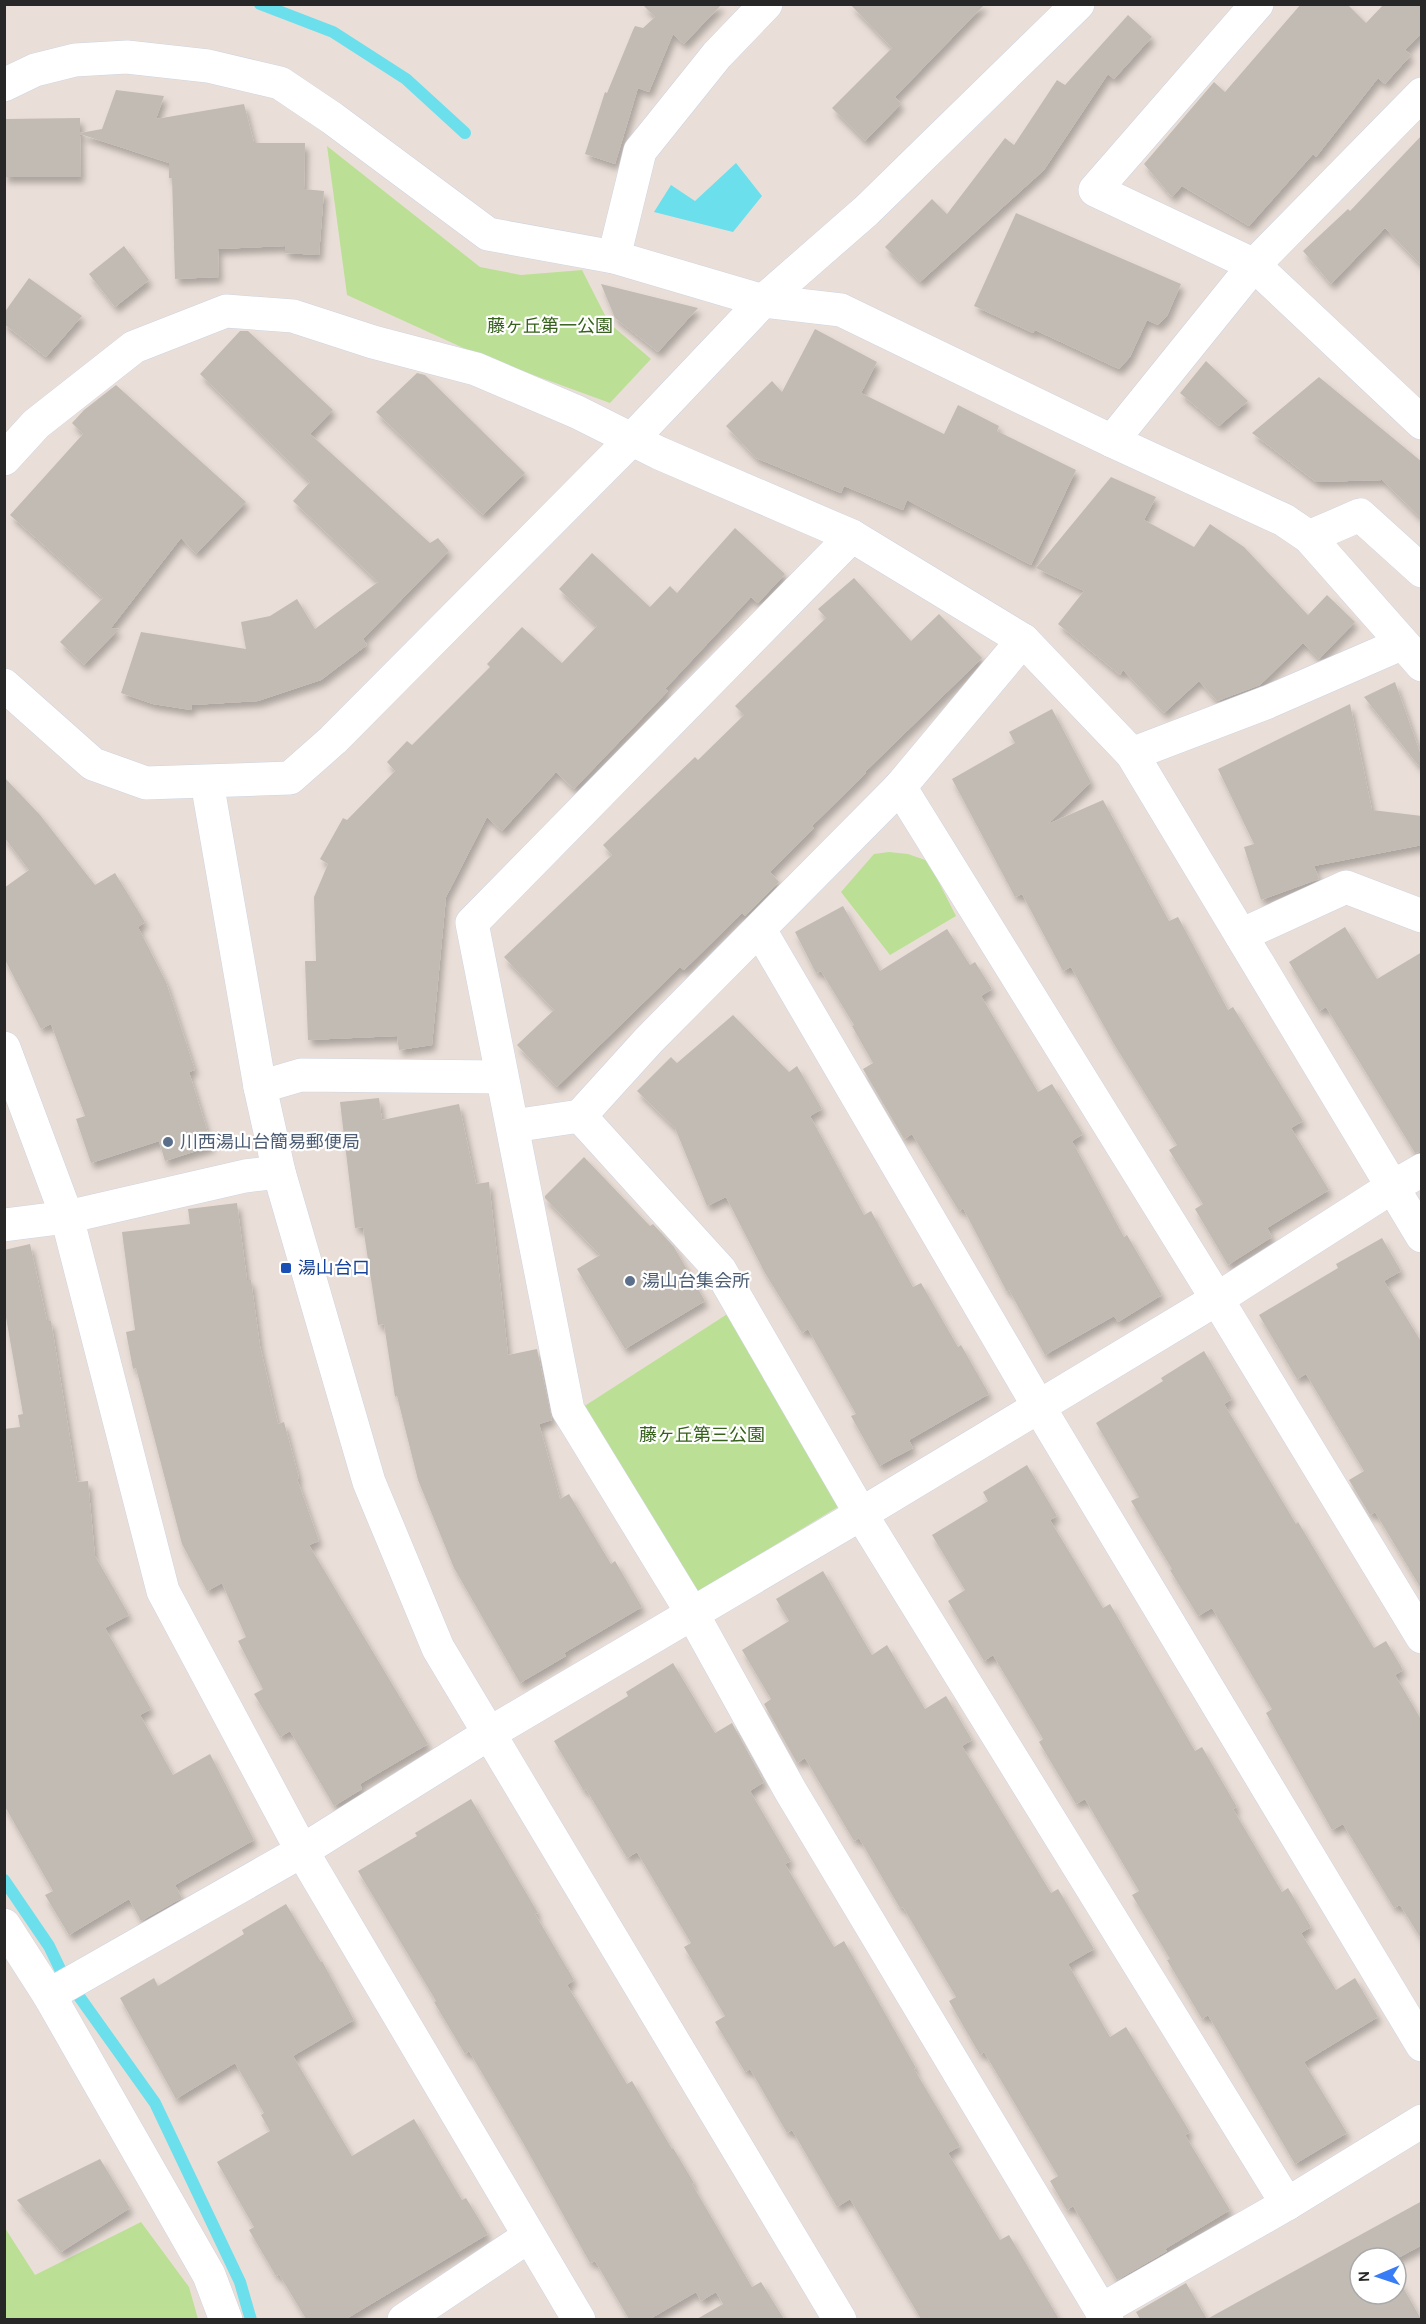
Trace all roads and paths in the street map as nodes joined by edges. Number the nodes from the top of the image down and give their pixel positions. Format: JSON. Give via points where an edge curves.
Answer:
{"nodes":[{"id":1,"x":766,"y":4,"type":"edge"},
{"id":2,"x":1078,"y":4,"type":"edge"},
{"id":3,"x":1257,"y":4,"type":"edge"},
{"id":4,"x":4,"y":85,"type":"edge"},
{"id":5,"x":1420,"y":99,"type":"edge"},
{"id":6,"x":614,"y":257,"type":"junction"},
{"id":7,"x":1254,"y":265,"type":"junction"},
{"id":8,"x":763,"y":301,"type":"junction"},
{"id":9,"x":1422,"y":423,"type":"edge"},
{"id":10,"x":632,"y":439,"type":"junction"},
{"id":11,"x":1112,"y":441,"type":"junction"},
{"id":12,"x":4,"y":459,"type":"edge"},
{"id":13,"x":1314,"y":535,"type":"junction"},
{"id":14,"x":852,"y":536,"type":"junction"},
{"id":15,"x":1422,"y":571,"type":"edge"},
{"id":16,"x":1023,"y":640,"type":"junction"},
{"id":17,"x":1412,"y":655,"type":"edge"},
{"id":18,"x":4,"y":685,"type":"edge"},
{"id":19,"x":1132,"y":754,"type":"junction"},
{"id":20,"x":207,"y":782,"type":"junction"},
{"id":21,"x":900,"y":787,"type":"junction"},
{"id":22,"x":1422,"y":916,"type":"edge"},
{"id":23,"x":760,"y":930,"type":"junction"},
{"id":24,"x":1241,"y":935,"type":"junction"},
{"id":25,"x":4,"y":1048,"type":"edge"},
{"id":26,"x":501,"y":1077,"type":"junction"},
{"id":27,"x":260,"y":1087,"type":"junction"},
{"id":28,"x":580,"y":1116,"type":"junction"},
{"id":29,"x":513,"y":1126,"type":"junction"},
{"id":30,"x":1422,"y":1170,"type":"edge"},
{"id":31,"x":279,"y":1172,"type":"junction"},
{"id":32,"x":1392,"y":1187,"type":"junction"},
{"id":33,"x":67,"y":1217,"type":"junction"},
{"id":34,"x":4,"y":1225,"type":"edge"},
{"id":35,"x":1422,"y":1236,"type":"edge"},
{"id":36,"x":1217,"y":1299,"type":"junction"},
{"id":37,"x":1039,"y":1407,"type":"junction"},
{"id":38,"x":861,"y":1514,"type":"junction"},
{"id":39,"x":692,"y":1613,"type":"junction"},
{"id":40,"x":1422,"y":1637,"type":"edge"},
{"id":41,"x":490,"y":1733,"type":"junction"},
{"id":42,"x":302,"y":1851,"type":"junction"},
{"id":43,"x":4,"y":1925,"type":"edge"},
{"id":44,"x":50,"y":1994,"type":"junction"},
{"id":45,"x":1422,"y":2045,"type":"edge"},
{"id":46,"x":1422,"y":2121,"type":"edge"},
{"id":47,"x":1287,"y":2204,"type":"junction"},
{"id":48,"x":529,"y":2236,"type":"junction"},
{"id":49,"x":1104,"y":2315,"type":"edge"},
{"id":50,"x":226,"y":2319,"type":"edge"},
{"id":51,"x":404,"y":2319,"type":"edge"},
{"id":52,"x":579,"y":2319,"type":"edge"},
{"id":53,"x":840,"y":2319,"type":"edge"}],
"edges":[{"from":1,"to":6,"type":"street","via":[[717,55],[640,151]]},
{"from":2,"to":8,"type":"street","via":[[866,212]]},
{"from":3,"to":7,"type":"street","via":[[1095,190]]},
{"from":4,"to":6,"type":"street","via":[[35,70],[75,60],[127,57],[208,66],[280,83],[488,234]]},
{"from":5,"to":7,"type":"street"},
{"from":6,"to":8,"type":"street"},
{"from":7,"to":9,"type":"street"},
{"from":7,"to":11,"type":"street"},
{"from":8,"to":10,"type":"street"},
{"from":8,"to":11,"type":"street","via":[[841,310]]},
{"from":10,"to":12,"type":"street","via":[[476,369],[293,316],[226,311],[134,347],[36,424]]},
{"from":10,"to":14,"type":"street"},
{"from":10,"to":20,"type":"street","via":[[290,778]]},
{"from":11,"to":13,"type":"street"},
{"from":13,"to":15,"type":"street","via":[[1360,515]]},
{"from":13,"to":17,"type":"street"},
{"from":14,"to":16,"type":"street"},
{"from":14,"to":26,"type":"street","via":[[472,923]]},
{"from":16,"to":19,"type":"street"},
{"from":16,"to":21,"type":"street"},
{"from":17,"to":19,"type":"street","via":[[1268,702]]},
{"from":18,"to":20,"type":"street","via":[[93,764],[146,783]]},
{"from":19,"to":24,"type":"street"},
{"from":20,"to":27,"type":"street"},
{"from":21,"to":23,"type":"street"},
{"from":21,"to":36,"type":"street"},
{"from":22,"to":24,"type":"street","via":[[1346,887]]},
{"from":23,"to":28,"type":"street","via":[[649,1040]]},
{"from":23,"to":37,"type":"street"},
{"from":24,"to":32,"type":"street"},
{"from":25,"to":33,"type":"street"},
{"from":26,"to":27,"type":"street","via":[[301,1075]]},
{"from":26,"to":29,"type":"street"},
{"from":27,"to":31,"type":"street"},
{"from":28,"to":29,"type":"street"},
{"from":28,"to":38,"type":"street","via":[[720,1270]]},
{"from":29,"to":39,"type":"street","via":[[568,1410]]},
{"from":30,"to":32,"type":"street"},
{"from":31,"to":33,"type":"street","via":[[245,1176]]},
{"from":31,"to":41,"type":"street","via":[[369,1482],[438,1648]]},
{"from":32,"to":35,"type":"street"},
{"from":32,"to":36,"type":"street"},
{"from":33,"to":34,"type":"street"},
{"from":33,"to":42,"type":"street","via":[[163,1591]]},
{"from":36,"to":37,"type":"street"},
{"from":36,"to":40,"type":"street"},
{"from":37,"to":38,"type":"street"},
{"from":37,"to":45,"type":"street"},
{"from":38,"to":39,"type":"street"},
{"from":38,"to":47,"type":"street"},
{"from":39,"to":41,"type":"street"},
{"from":39,"to":49,"type":"street","via":[[790,1790]]},
{"from":41,"to":42,"type":"street"},
{"from":41,"to":53,"type":"street"},
{"from":42,"to":44,"type":"street"},
{"from":42,"to":48,"type":"street"},
{"from":43,"to":44,"type":"street"},
{"from":44,"to":50,"type":"street","via":[[209,2276]]},
{"from":46,"to":47,"type":"street"},
{"from":47,"to":49,"type":"street"},
{"from":48,"to":51,"type":"street"},
{"from":48,"to":52,"type":"street"}]}
